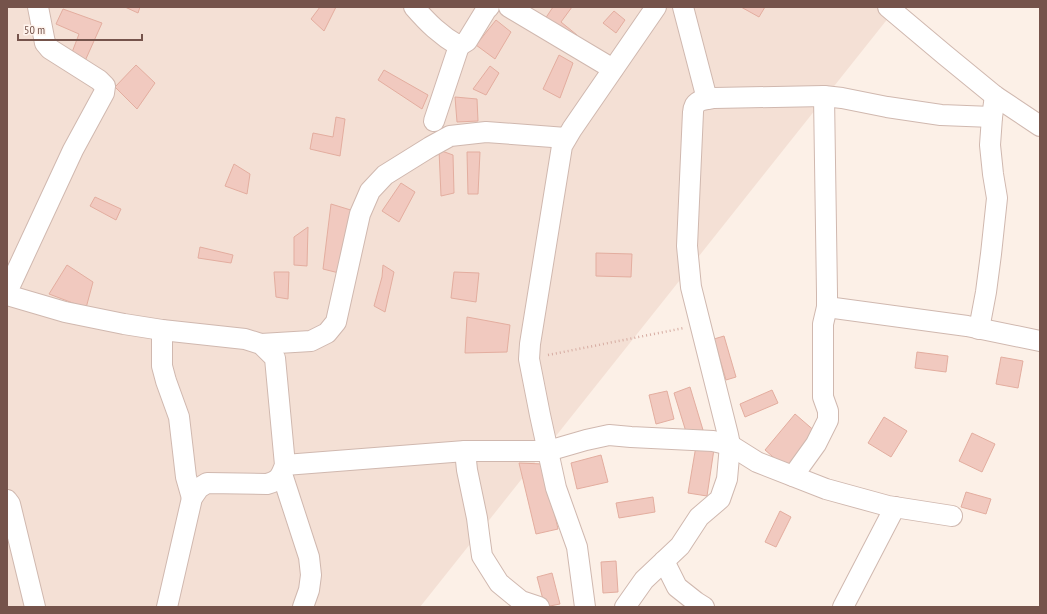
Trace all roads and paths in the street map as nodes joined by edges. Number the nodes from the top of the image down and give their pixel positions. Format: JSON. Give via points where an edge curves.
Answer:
{"nodes":[{"id":1,"x":38,"y":7,"type":"edge"},
{"id":2,"x":414,"y":7,"type":"edge"},
{"id":3,"x":489,"y":7,"type":"edge"},
{"id":4,"x":510,"y":7,"type":"edge"},
{"id":5,"x":656,"y":7,"type":"edge"},
{"id":6,"x":683,"y":7,"type":"edge"},
{"id":7,"x":888,"y":7,"type":"edge"},
{"id":8,"x":459,"y":46,"type":"junction"},
{"id":9,"x":613,"y":69,"type":"junction"},
{"id":10,"x":824,"y":96,"type":"junction"},
{"id":11,"x":995,"y":96,"type":"junction"},
{"id":12,"x":707,"y":99,"type":"junction"},
{"id":13,"x":992,"y":117,"type":"junction"},
{"id":14,"x":434,"y":121,"type":"dead end"},
{"id":15,"x":1040,"y":126,"type":"edge"},
{"id":16,"x":566,"y":138,"type":"junction"},
{"id":17,"x":7,"y":292,"type":"edge"},
{"id":18,"x":7,"y":295,"type":"edge"},
{"id":19,"x":827,"y":308,"type":"junction"},
{"id":20,"x":700,"y":325,"type":"junction"},
{"id":21,"x":979,"y":329,"type":"junction"},
{"id":22,"x":162,"y":330,"type":"junction"},
{"id":23,"x":1040,"y":341,"type":"edge"},
{"id":24,"x":261,"y":344,"type":"junction"},
{"id":25,"x":529,"y":359,"type":"junction"},
{"id":26,"x":730,"y":445,"type":"junction"},
{"id":27,"x":465,"y":451,"type":"junction"},
{"id":28,"x":548,"y":451,"type":"junction"},
{"id":29,"x":283,"y":469,"type":"junction"},
{"id":30,"x":794,"y":476,"type":"junction"},
{"id":31,"x":192,"y":498,"type":"junction"},
{"id":32,"x":7,"y":500,"type":"edge"},
{"id":33,"x":895,"y":507,"type":"junction"},
{"id":34,"x":952,"y":516,"type":"dead end"},
{"id":35,"x":664,"y":561,"type":"junction"},
{"id":36,"x":34,"y":607,"type":"edge"},
{"id":37,"x":167,"y":607,"type":"edge"},
{"id":38,"x":303,"y":607,"type":"edge"},
{"id":39,"x":539,"y":607,"type":"edge"},
{"id":40,"x":585,"y":607,"type":"edge"},
{"id":41,"x":625,"y":607,"type":"edge"},
{"id":42,"x":704,"y":607,"type":"edge"},
{"id":43,"x":843,"y":607,"type":"edge"}],
"edges":[{"from":1,"to":17,"type":"street","via":[[45,43],[50,49],[100,80],[105,86]]},
{"from":2,"to":8,"type":"street","via":[[429,24]]},
{"from":3,"to":8,"type":"street","via":[[467,41]]},
{"from":4,"to":9,"type":"street"},
{"from":5,"to":9,"type":"street"},
{"from":6,"to":12,"type":"street"},
{"from":7,"to":11,"type":"street"},
{"from":8,"to":14,"type":"street"},
{"from":9,"to":16,"type":"street"},
{"from":10,"to":12,"type":"street"},
{"from":10,"to":13,"type":"street","via":[[941,115]]},
{"from":10,"to":19,"type":"street"},
{"from":11,"to":13,"type":"street"},
{"from":11,"to":15,"type":"street"},
{"from":12,"to":20,"type":"street","via":[[695,104],[693,112],[686,246],[691,287]]},
{"from":13,"to":21,"type":"street","via":[[990,145],[996,198],[991,254]]},
{"from":16,"to":24,"type":"street","via":[[486,132],[450,136],[384,175],[370,192],[360,214],[336,322],[327,333],[311,341]]},
{"from":16,"to":25,"type":"street","via":[[562,146]]},
{"from":18,"to":22,"type":"street","via":[[65,312]]},
{"from":19,"to":21,"type":"street"},
{"from":19,"to":30,"type":"street","via":[[823,324],[823,397],[828,420],[816,444]]},
{"from":20,"to":25,"type":"path"},
{"from":20,"to":26,"type":"street"},
{"from":21,"to":23,"type":"street"},
{"from":22,"to":24,"type":"street","via":[[245,339]]},
{"from":22,"to":31,"type":"street","via":[[162,366],[179,417],[186,477]]},
{"from":24,"to":29,"type":"street","via":[[275,358]]},
{"from":25,"to":28,"type":"street"},
{"from":26,"to":28,"type":"street","via":[[712,441],[609,435]]},
{"from":26,"to":30,"type":"street","via":[[757,462]]},
{"from":26,"to":35,"type":"street","via":[[727,479],[720,499],[699,517],[680,546]]},
{"from":27,"to":28,"type":"street"},
{"from":27,"to":29,"type":"street"},
{"from":27,"to":39,"type":"street","via":[[482,556],[499,584],[521,601]]},
{"from":28,"to":40,"type":"street","via":[[556,488],[577,547]]},
{"from":29,"to":31,"type":"street","via":[[276,482],[207,484],[199,488]]},
{"from":29,"to":38,"type":"street","via":[[309,557],[311,575]]},
{"from":30,"to":33,"type":"street","via":[[826,489]]},
{"from":31,"to":37,"type":"street"},
{"from":32,"to":36,"type":"street"},
{"from":33,"to":34,"type":"street"},
{"from":33,"to":43,"type":"street"},
{"from":35,"to":41,"type":"street","via":[[644,580]]},
{"from":35,"to":42,"type":"street","via":[[677,587]]}]}
